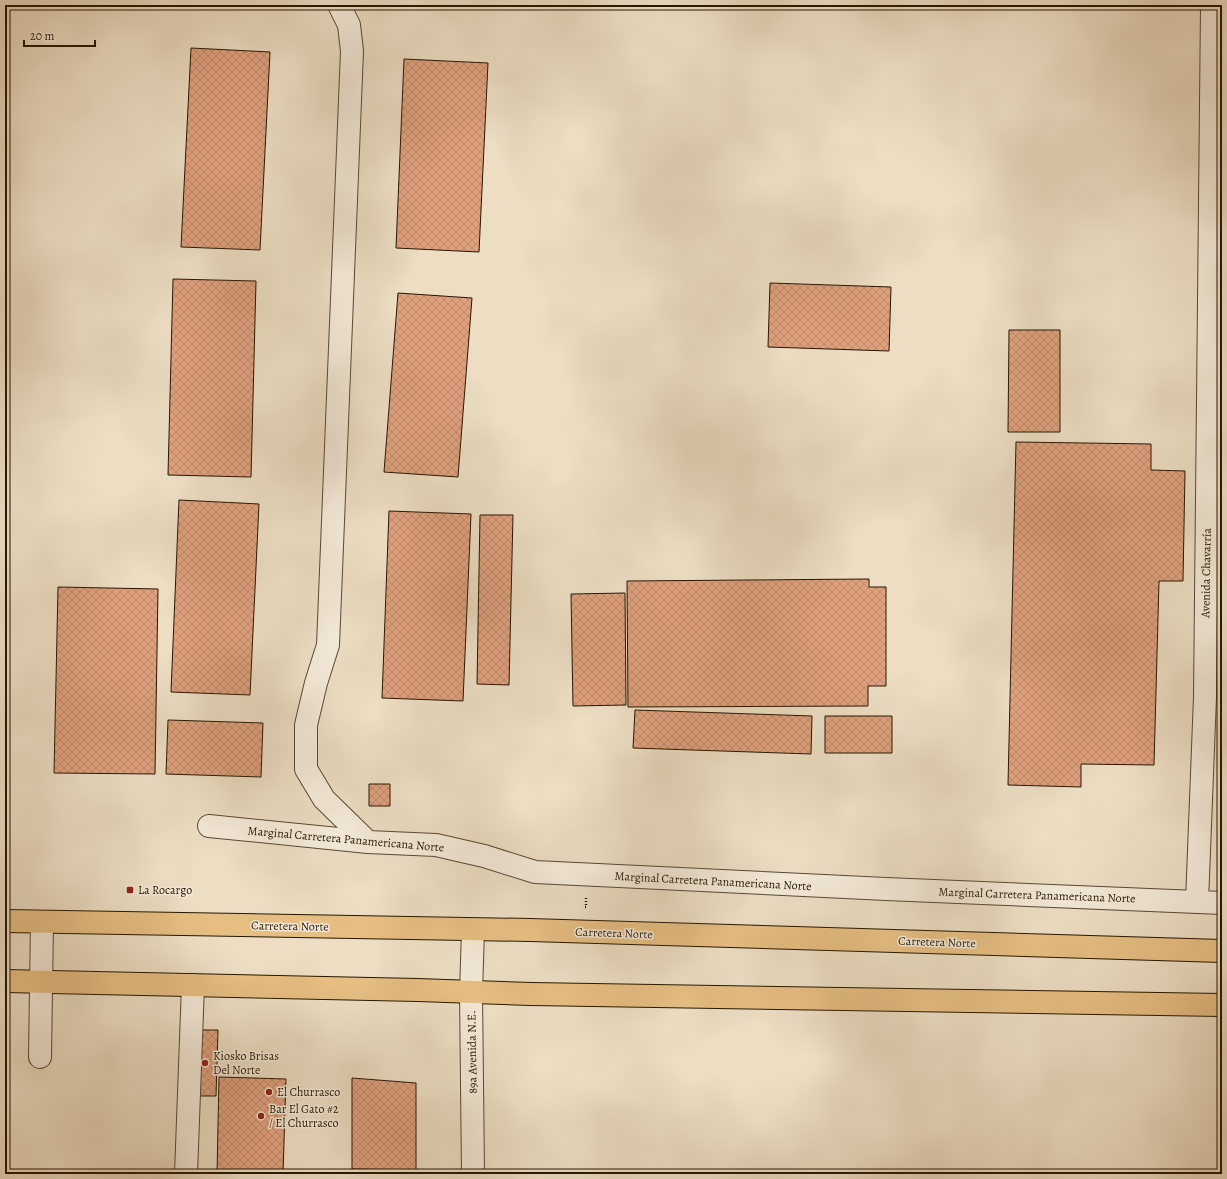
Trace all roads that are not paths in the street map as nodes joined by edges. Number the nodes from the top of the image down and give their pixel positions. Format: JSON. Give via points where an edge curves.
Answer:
{"nodes":[{"id":1,"x":339,"y":5,"type":"edge"},
{"id":2,"x":1212,"y":5,"type":"edge"},
{"id":3,"x":210,"y":826,"type":"dead end"},
{"id":4,"x":368,"y":842,"type":"junction"},
{"id":5,"x":1197,"y":902,"type":"junction"},
{"id":6,"x":1222,"y":902,"type":"edge"},
{"id":7,"x":5,"y":921,"type":"edge"},
{"id":8,"x":42,"y":922,"type":"junction"},
{"id":9,"x":473,"y":930,"type":"junction"},
{"id":10,"x":1222,"y":951,"type":"edge"},
{"id":11,"x":5,"y":981,"type":"edge"},
{"id":12,"x":41,"y":981,"type":"junction"},
{"id":13,"x":194,"y":985,"type":"junction"},
{"id":14,"x":471,"y":992,"type":"junction"},
{"id":15,"x":1222,"y":1005,"type":"edge"},
{"id":16,"x":40,"y":1057,"type":"dead end"},
{"id":17,"x":186,"y":1174,"type":"edge"},
{"id":18,"x":473,"y":1174,"type":"edge"}],
"edges":[{"from":1,"to":4,"type":"street","via":[[349,25],[352,51],[328,645],[306,725],[306,769],[324,799]]},
{"from":2,"to":5,"type":"street","name":"Avenida Chavarría","via":[[1205,697]]},
{"from":3,"to":4,"type":"street","name":"Marginal Carretera Panamericana Norte"},
{"from":4,"to":5,"type":"street","name":"Marginal Carretera Panamericana Norte","via":[[436,845],[484,856],[534,872]]},
{"from":5,"to":6,"type":"street","name":"Marginal Carretera Panamericana Norte"},
{"from":7,"to":8,"type":"highway","name":"Carretera Norte"},
{"from":8,"to":9,"type":"highway","name":"Carretera Norte"},
{"from":8,"to":12,"type":"street"},
{"from":9,"to":10,"type":"highway","name":"Carretera Norte"},
{"from":9,"to":14,"type":"street","name":"89a Avenida N.E."},
{"from":11,"to":12,"type":"highway"},
{"from":12,"to":13,"type":"highway"},
{"from":12,"to":16,"type":"street"},
{"from":13,"to":14,"type":"highway"},
{"from":13,"to":17,"type":"street"},
{"from":14,"to":15,"type":"highway"},
{"from":14,"to":18,"type":"street","name":"89a Avenida N.E."}]}
